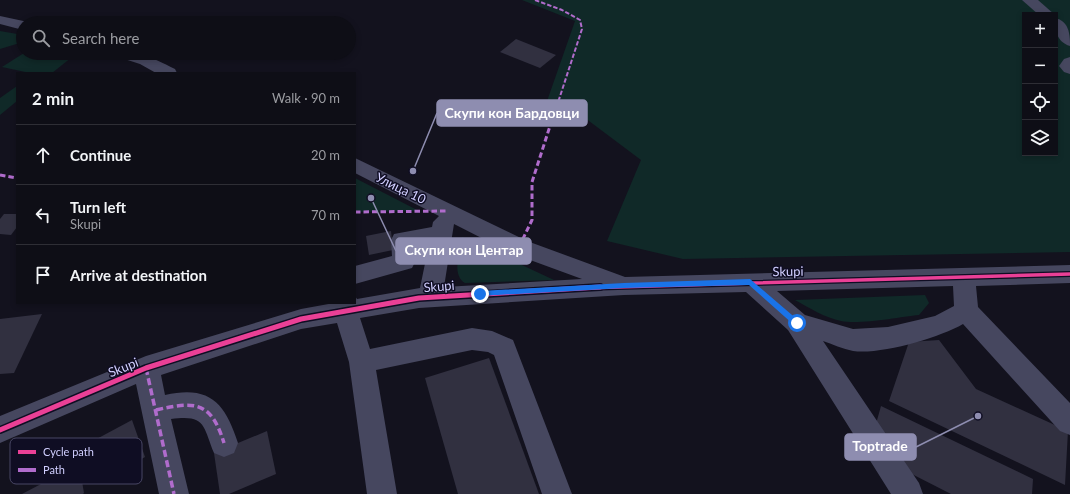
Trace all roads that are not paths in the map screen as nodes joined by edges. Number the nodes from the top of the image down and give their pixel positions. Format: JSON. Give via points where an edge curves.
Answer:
{"nodes":[{"id":1,"x":1029,"y":0,"type":"edge"},
{"id":2,"x":1044,"y":12,"type":"edge"},
{"id":3,"x":0,"y":20,"type":"edge"},
{"id":4,"x":16,"y":23,"type":"edge"},
{"id":5,"x":1058,"y":26,"type":"edge"},
{"id":6,"x":1070,"y":41,"type":"edge"},
{"id":7,"x":140,"y":60,"type":"edge"},
{"id":8,"x":1070,"y":62,"type":"edge"},
{"id":9,"x":1070,"y":70,"type":"edge"},
{"id":10,"x":167,"y":72,"type":"edge"},
{"id":11,"x":356,"y":166,"type":"edge"},
{"id":12,"x":447,"y":211,"type":"junction"},
{"id":13,"x":441,"y":234,"type":"junction"},
{"id":14,"x":1070,"y":274,"type":"edge"},
{"id":15,"x":356,"y":276,"type":"edge"},
{"id":16,"x":964,"y":278,"type":"junction"},
{"id":17,"x":750,"y":282,"type":"junction"},
{"id":18,"x":624,"y":286,"type":"junction"},
{"id":19,"x":430,"y":297,"type":"junction"},
{"id":20,"x":347,"y":307,"type":"edge"},
{"id":21,"x":966,"y":311,"type":"junction"},
{"id":22,"x":797,"y":323,"type":"junction"},
{"id":23,"x":362,"y":362,"type":"junction"},
{"id":24,"x":146,"y":368,"type":"junction"},
{"id":25,"x":156,"y":410,"type":"junction"},
{"id":26,"x":1070,"y":422,"type":"edge"},
{"id":27,"x":0,"y":430,"type":"edge"},
{"id":28,"x":224,"y":443,"type":"dead end"},
{"id":29,"x":174,"y":494,"type":"edge"},
{"id":30,"x":382,"y":494,"type":"edge"},
{"id":31,"x":557,"y":494,"type":"edge"},
{"id":32,"x":908,"y":494,"type":"edge"}],
"edges":[{"from":1,"to":2,"type":"street"},
{"from":3,"to":4,"type":"street"},
{"from":5,"to":6,"type":"street"},
{"from":7,"to":10,"type":"street"},
{"from":8,"to":9,"type":"street","via":[[1067,66]]},
{"from":11,"to":12,"type":"street","name":"Улица 10"},
{"from":12,"to":13,"type":"street"},
{"from":12,"to":18,"type":"street","name":"Улица 10","via":[[519,247]]},
{"from":13,"to":15,"type":"street","via":[[402,240],[404,262]]},
{"from":13,"to":19,"type":"street"},
{"from":14,"to":16,"type":"street","name":"Skupi"},
{"from":16,"to":17,"type":"street","name":"Skupi"},
{"from":16,"to":21,"type":"street"},
{"from":17,"to":18,"type":"street","name":"Skupi"},
{"from":17,"to":22,"type":"street"},
{"from":18,"to":19,"type":"street","name":"Skupi"},
{"from":19,"to":20,"type":"street","name":"Skupi"},
{"from":20,"to":23,"type":"street"},
{"from":20,"to":24,"type":"street","name":"Skupi"},
{"from":21,"to":22,"type":"street","via":[[940,325],[888,338],[852,340]]},
{"from":21,"to":26,"type":"street"},
{"from":22,"to":32,"type":"street"},
{"from":23,"to":30,"type":"street"},
{"from":23,"to":31,"type":"street","via":[[472,339],[492,342],[504,348]]},
{"from":24,"to":25,"type":"street"},
{"from":24,"to":27,"type":"street","name":"Skupi"},
{"from":25,"to":28,"type":"street","via":[[185,405],[196,405],[206,409],[220,425]]},
{"from":25,"to":29,"type":"street"}]}
